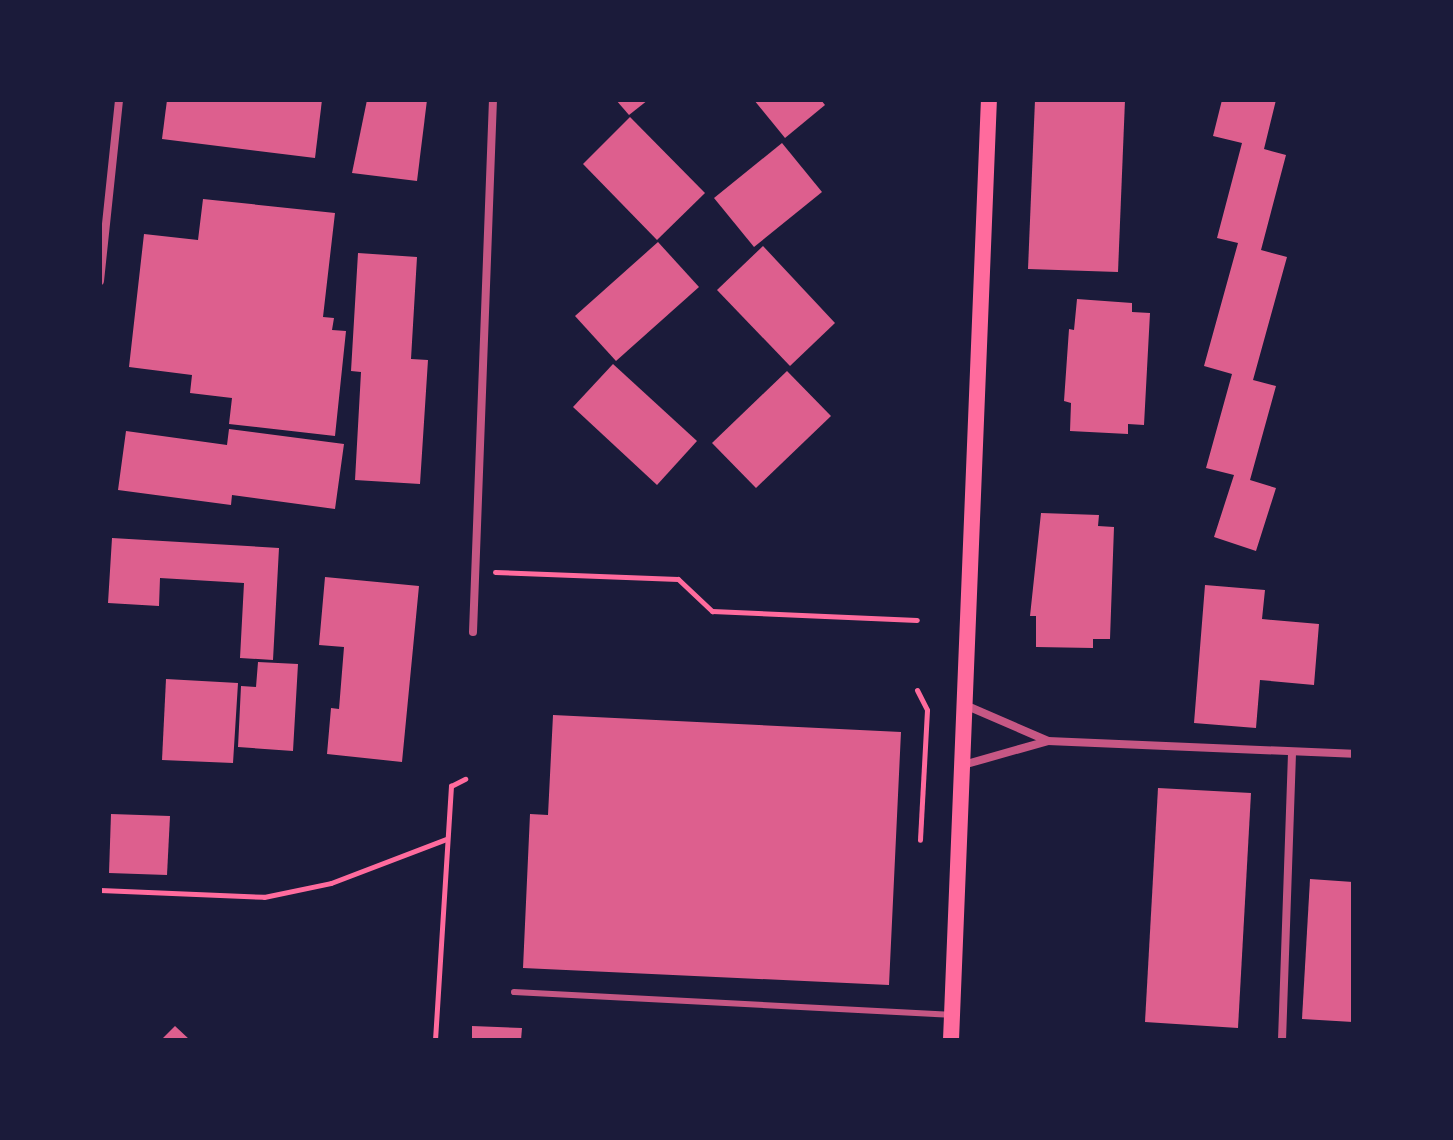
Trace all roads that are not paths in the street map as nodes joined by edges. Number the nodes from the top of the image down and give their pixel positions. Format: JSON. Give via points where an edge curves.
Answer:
{"nodes":[{"id":1,"x":119,"y":100,"type":"edge"},
{"id":2,"x":493,"y":100,"type":"edge"},
{"id":3,"x":989,"y":100,"type":"edge"},
{"id":4,"x":100,"y":281,"type":"edge"},
{"id":5,"x":473,"y":632,"type":"dead end"},
{"id":6,"x":965,"y":705,"type":"junction"},
{"id":7,"x":1048,"y":741,"type":"junction"},
{"id":8,"x":1292,"y":752,"type":"junction"},
{"id":9,"x":1353,"y":754,"type":"edge"},
{"id":10,"x":963,"y":765,"type":"junction"},
{"id":11,"x":514,"y":992,"type":"dead end"},
{"id":12,"x":952,"y":1015,"type":"junction"},
{"id":13,"x":951,"y":1040,"type":"edge"},
{"id":14,"x":1282,"y":1040,"type":"edge"}],
"edges":[{"from":1,"to":4,"type":"street"},
{"from":2,"to":5,"type":"street"},
{"from":3,"to":6,"type":"main road"},
{"from":6,"to":7,"type":"street"},
{"from":6,"to":10,"type":"main road"},
{"from":7,"to":8,"type":"street"},
{"from":7,"to":10,"type":"street"},
{"from":8,"to":9,"type":"street"},
{"from":8,"to":14,"type":"street"},
{"from":10,"to":12,"type":"main road"},
{"from":11,"to":12,"type":"lane"},
{"from":12,"to":13,"type":"main road"}]}
